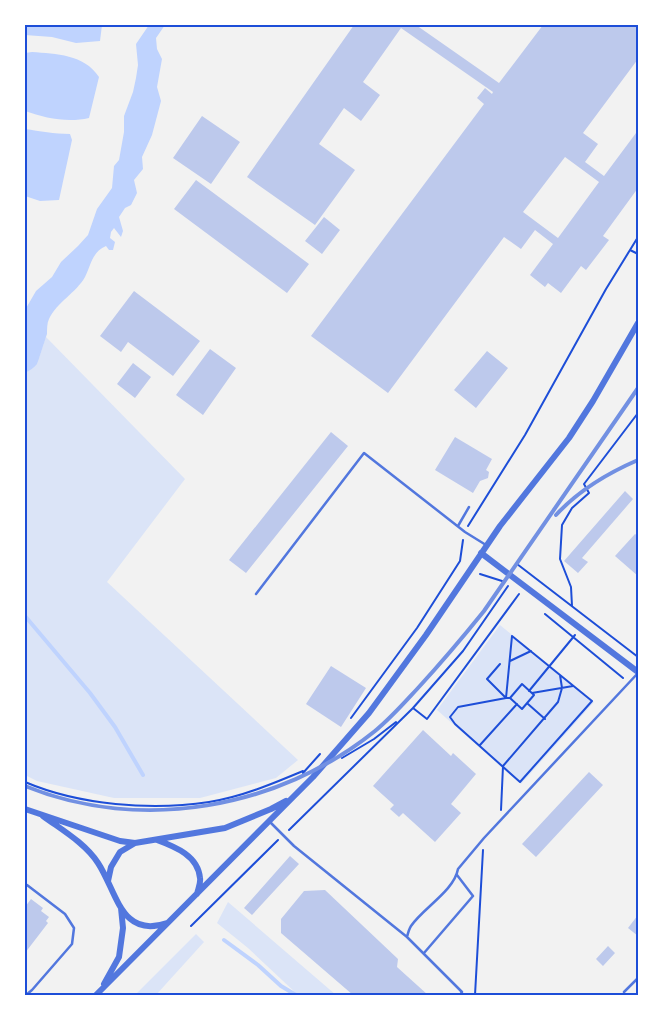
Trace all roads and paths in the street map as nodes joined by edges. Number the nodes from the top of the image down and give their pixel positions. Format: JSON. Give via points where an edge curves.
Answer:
{"nodes":[{"id":1,"x":638,"y":237,"type":"edge"},
{"id":2,"x":630,"y":250,"type":"junction"},
{"id":3,"x":638,"y":254,"type":"edge"},
{"id":4,"x":638,"y":322,"type":"edge"},
{"id":5,"x":638,"y":413,"type":"edge"},
{"id":6,"x":469,"y":507,"type":"dead end"},
{"id":7,"x":458,"y":526,"type":"junction"},
{"id":8,"x":464,"y":532,"type":"junction"},
{"id":9,"x":486,"y":545,"type":"junction"},
{"id":10,"x":481,"y":552,"type":"junction"},
{"id":11,"x":460,"y":561,"type":"junction"},
{"id":12,"x":464,"y":563,"type":"dead end"},
{"id":13,"x":517,"y":564,"type":"dead end"},
{"id":14,"x":480,"y":574,"type":"dead end"},
{"id":15,"x":505,"y":582,"type":"dead end"},
{"id":16,"x":508,"y":585,"type":"dead end"},
{"id":17,"x":520,"y":592,"type":"dead end"},
{"id":18,"x":256,"y":594,"type":"dead end"},
{"id":19,"x":572,"y":606,"type":"junction"},
{"id":20,"x":588,"y":618,"type":"junction"},
{"id":21,"x":581,"y":627,"type":"junction"},
{"id":22,"x":572,"y":638,"type":"junction"},
{"id":23,"x":531,"y":651,"type":"junction"},
{"id":24,"x":638,"y":657,"type":"edge"},
{"id":25,"x":510,"y":661,"type":"junction"},
{"id":26,"x":500,"y":664,"type":"dead end"},
{"id":27,"x":549,"y":666,"type":"junction"},
{"id":28,"x":638,"y":672,"type":"edge"},
{"id":29,"x":560,"y":675,"type":"junction"},
{"id":30,"x":629,"y":683,"type":"junction"},
{"id":31,"x":573,"y":686,"type":"junction"},
{"id":32,"x":562,"y":688,"type":"junction"},
{"id":33,"x":529,"y":691,"type":"junction"},
{"id":34,"x":532,"y":693,"type":"junction"},
{"id":35,"x":508,"y":698,"type":"junction"},
{"id":36,"x":527,"y":703,"type":"junction"},
{"id":37,"x":517,"y":704,"type":"junction"},
{"id":38,"x":412,"y":708,"type":"junction"},
{"id":39,"x":404,"y":716,"type":"junction"},
{"id":40,"x":545,"y":719,"type":"junction"},
{"id":41,"x":350,"y":720,"type":"dead end"},
{"id":42,"x":480,"y":746,"type":"junction"},
{"id":43,"x":324,"y":750,"type":"dead end"},
{"id":44,"x":336,"y":762,"type":"dead end"},
{"id":45,"x":503,"y":766,"type":"junction"},
{"id":46,"x":305,"y":771,"type":"junction"},
{"id":47,"x":298,"y":778,"type":"dead end"},
{"id":48,"x":25,"y":782,"type":"edge"},
{"id":49,"x":294,"y":796,"type":"junction"},
{"id":50,"x":25,"y":809,"type":"edge"},
{"id":51,"x":501,"y":811,"type":"dead end"},
{"id":52,"x":43,"y":816,"type":"junction"},
{"id":53,"x":269,"y":822,"type":"junction"},
{"id":54,"x":283,"y":835,"type":"junction"},
{"id":55,"x":484,"y":838,"type":"junction"},
{"id":56,"x":156,"y":840,"type":"junction"},
{"id":57,"x":134,"y":843,"type":"junction"},
{"id":58,"x":457,"y":875,"type":"junction"},
{"id":59,"x":108,"y":881,"type":"junction"},
{"id":60,"x":25,"y":887,"type":"edge"},
{"id":61,"x":196,"y":895,"type":"junction"},
{"id":62,"x":121,"y":908,"type":"junction"},
{"id":63,"x":170,"y":921,"type":"junction"},
{"id":64,"x":191,"y":926,"type":"dead end"},
{"id":65,"x":407,"y":937,"type":"junction"},
{"id":66,"x":424,"y":953,"type":"junction"},
{"id":67,"x":638,"y":978,"type":"edge"},
{"id":68,"x":624,"y":992,"type":"dead end"},
{"id":69,"x":98,"y":993,"type":"edge"},
{"id":70,"x":26,"y":995,"type":"edge"},
{"id":71,"x":460,"y":995,"type":"edge"},
{"id":72,"x":475,"y":995,"type":"edge"}],
"edges":[{"from":1,"to":2,"type":"path"},
{"from":2,"to":3,"type":"path"},
{"from":2,"to":8,"type":"path"},
{"from":4,"to":9,"type":"street","via":[[594,401],[569,438]]},
{"from":5,"to":19,"type":"path","via":[[584,484],[589,493],[572,508],[562,525],[560,559],[571,587]]},
{"from":6,"to":7,"type":"lane"},
{"from":7,"to":8,"type":"lane"},
{"from":7,"to":18,"type":"lane","via":[[364,453]]},
{"from":8,"to":9,"type":"lane"},
{"from":8,"to":11,"type":"path"},
{"from":9,"to":10,"type":"street"},
{"from":10,"to":21,"type":"street"},
{"from":10,"to":49,"type":"street","via":[[426,635],[369,712]]},
{"from":11,"to":12,"type":"path"},
{"from":11,"to":41,"type":"path","via":[[417,628]]},
{"from":13,"to":19,"type":"path"},
{"from":14,"to":15,"type":"path"},
{"from":16,"to":38,"type":"path","via":[[463,651]]},
{"from":17,"to":38,"type":"path","via":[[427,719]]},
{"from":19,"to":20,"type":"path"},
{"from":20,"to":21,"type":"path"},
{"from":20,"to":24,"type":"path"},
{"from":21,"to":22,"type":"path"},
{"from":21,"to":28,"type":"street"},
{"from":22,"to":27,"type":"path"},
{"from":22,"to":30,"type":"path"},
{"from":23,"to":25,"type":"path"},
{"from":23,"to":25,"type":"path","via":[[512,636]]},
{"from":23,"to":27,"type":"path"},
{"from":25,"to":35,"type":"path"},
{"from":26,"to":35,"type":"path","via":[[487,679]]},
{"from":27,"to":29,"type":"path"},
{"from":27,"to":33,"type":"path"},
{"from":28,"to":30,"type":"lane"},
{"from":29,"to":31,"type":"path"},
{"from":29,"to":32,"type":"path"},
{"from":30,"to":55,"type":"lane"},
{"from":31,"to":32,"type":"path"},
{"from":31,"to":45,"type":"path","via":[[592,701],[520,782]]},
{"from":32,"to":34,"type":"path"},
{"from":32,"to":40,"type":"path","via":[[558,702]]},
{"from":33,"to":34,"type":"path"},
{"from":33,"to":35,"type":"path","via":[[522,684]]},
{"from":34,"to":36,"type":"path","via":[[534,695]]},
{"from":35,"to":37,"type":"path"},
{"from":35,"to":42,"type":"path","via":[[458,707],[450,717]]},
{"from":36,"to":37,"type":"path","via":[[522,709]]},
{"from":36,"to":40,"type":"path"},
{"from":37,"to":42,"type":"path"},
{"from":38,"to":39,"type":"path"},
{"from":39,"to":44,"type":"path"},
{"from":39,"to":54,"type":"path"},
{"from":40,"to":45,"type":"path"},
{"from":42,"to":45,"type":"path"},
{"from":43,"to":46,"type":"path"},
{"from":45,"to":51,"type":"path"},
{"from":46,"to":47,"type":"path"},
{"from":46,"to":48,"type":"path","via":[[232,797],[160,806],[83,799]]},
{"from":49,"to":53,"type":"street"},
{"from":49,"to":56,"type":"street","via":[[225,828]]},
{"from":50,"to":52,"type":"street"},
{"from":52,"to":57,"type":"street"},
{"from":52,"to":59,"type":"street","via":[[79,842],[98,863]]},
{"from":53,"to":54,"type":"lane"},
{"from":53,"to":61,"type":"street"},
{"from":54,"to":64,"type":"path"},
{"from":54,"to":65,"type":"lane"},
{"from":55,"to":58,"type":"lane","via":[[458,869]]},
{"from":55,"to":72,"type":"path"},
{"from":56,"to":57,"type":"street"},
{"from":56,"to":61,"type":"street","via":[[174,846],[189,856],[197,867],[201,880]]},
{"from":57,"to":59,"type":"street","via":[[120,852],[111,867]]},
{"from":58,"to":65,"type":"lane","via":[[410,926]]},
{"from":58,"to":66,"type":"lane","via":[[473,896]]},
{"from":59,"to":62,"type":"street"},
{"from":60,"to":70,"type":"lane","via":[[27,885],[66,914],[74,928],[72,944]]},
{"from":61,"to":63,"type":"street"},
{"from":62,"to":63,"type":"street","via":[[130,920],[142,926],[156,927]]},
{"from":62,"to":69,"type":"street","via":[[123,928],[119,957]]},
{"from":63,"to":69,"type":"street"},
{"from":65,"to":66,"type":"lane"},
{"from":66,"to":71,"type":"lane","via":[[462,992]]},
{"from":67,"to":68,"type":"lane"}]}
